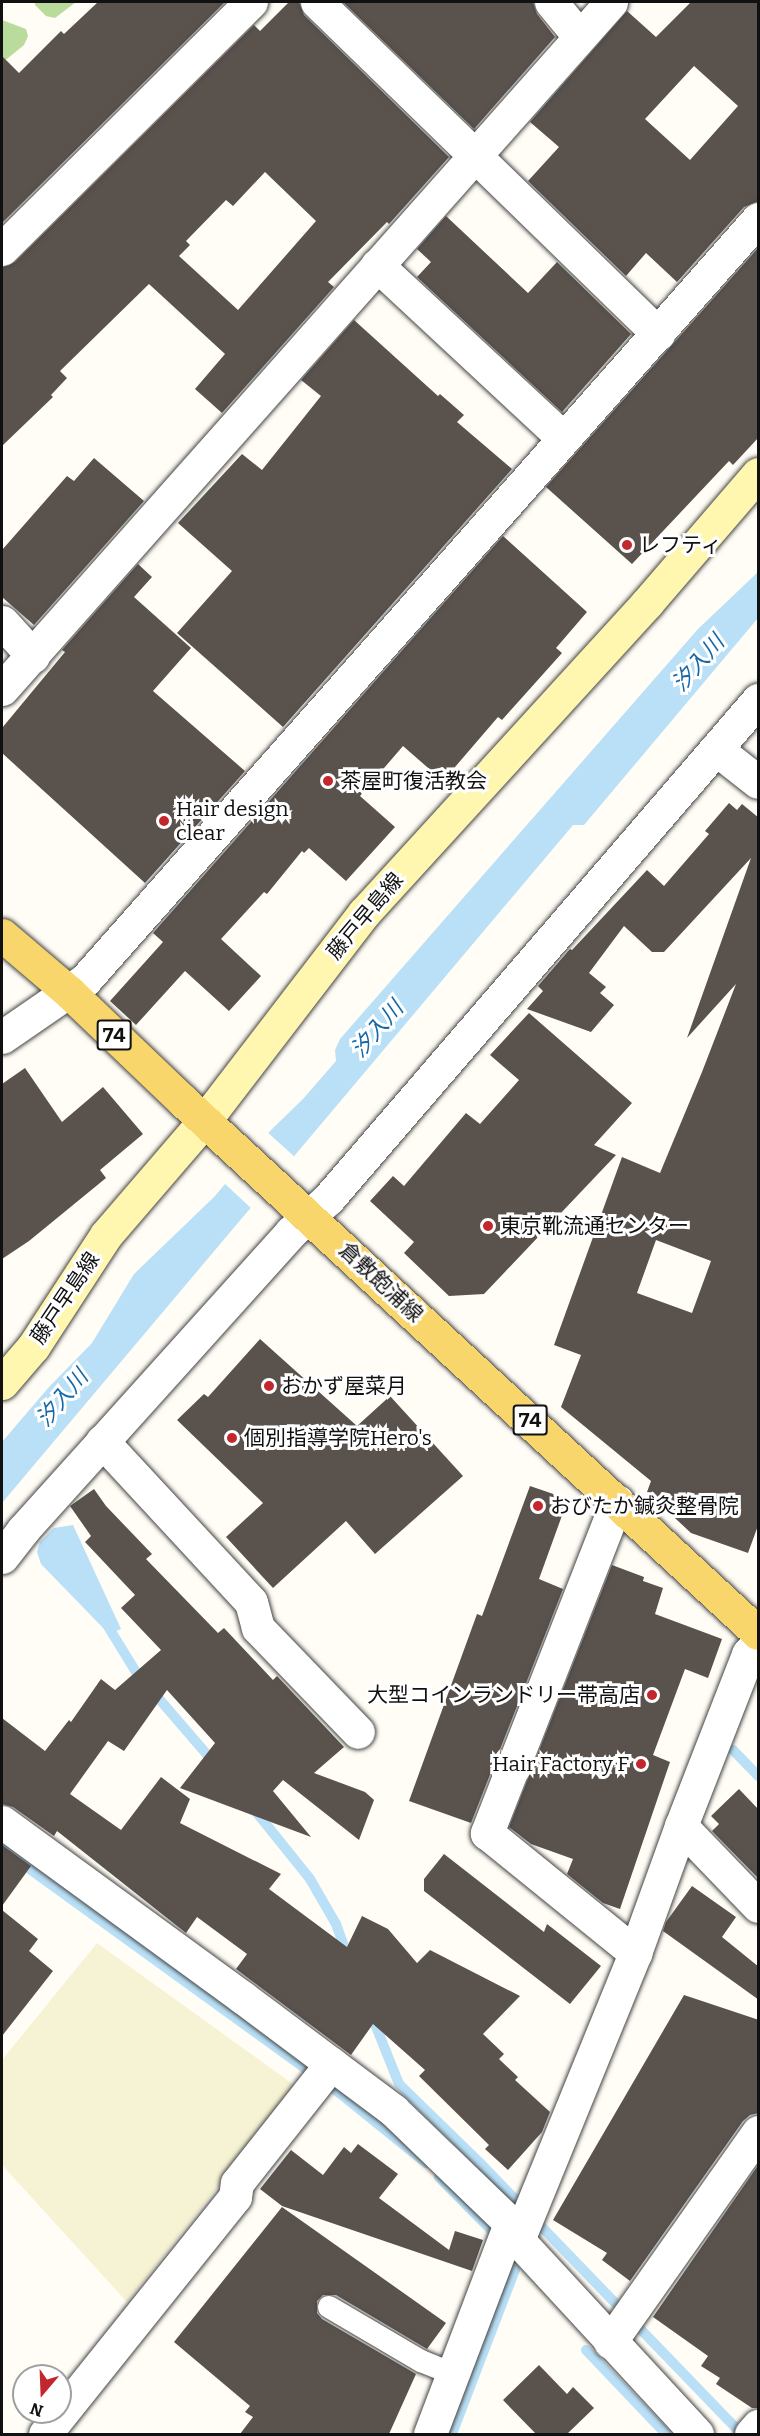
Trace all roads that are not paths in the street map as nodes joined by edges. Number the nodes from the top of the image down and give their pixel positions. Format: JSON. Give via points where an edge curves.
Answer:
{"nodes":[{"id":1,"x":251,"y":2,"type":"edge"},
{"id":2,"x":317,"y":2,"type":"edge"},
{"id":3,"x":550,"y":2,"type":"edge"},
{"id":4,"x":611,"y":2,"type":"edge"},
{"id":5,"x":579,"y":36,"type":"junction"},
{"id":6,"x":474,"y":155,"type":"junction"},
{"id":7,"x":759,"y":219,"type":"edge"},
{"id":8,"x":2,"y":249,"type":"edge"},
{"id":9,"x":377,"y":265,"type":"junction"},
{"id":10,"x":658,"y":334,"type":"junction"},
{"id":11,"x":564,"y":439,"type":"junction"},
{"id":12,"x":759,"y":474,"type":"edge"},
{"id":13,"x":2,"y":622,"type":"edge"},
{"id":14,"x":33,"y":656,"type":"junction"},
{"id":15,"x":2,"y":689,"type":"edge"},
{"id":16,"x":759,"y":700,"type":"edge"},
{"id":17,"x":716,"y":749,"type":"junction"},
{"id":18,"x":759,"y":782,"type":"edge"},
{"id":19,"x":2,"y":935,"type":"edge"},
{"id":20,"x":69,"y":992,"type":"junction"},
{"id":21,"x":2,"y":1037,"type":"edge"},
{"id":22,"x":214,"y":1129,"type":"junction"},
{"id":23,"x":305,"y":1211,"type":"junction"},
{"id":24,"x":2,"y":1383,"type":"edge"},
{"id":25,"x":102,"y":1441,"type":"junction"},
{"id":26,"x":617,"y":1501,"type":"junction"},
{"id":27,"x":2,"y":1557,"type":"edge"},
{"id":28,"x":759,"y":1633,"type":"edge"},
{"id":29,"x":759,"y":1643,"type":"edge"},
{"id":30,"x":358,"y":1732,"type":"dead end"},
{"id":31,"x":2,"y":1822,"type":"edge"},
{"id":32,"x":681,"y":1826,"type":"junction"},
{"id":33,"x":759,"y":1906,"type":"edge"},
{"id":34,"x":635,"y":1953,"type":"junction"},
{"id":35,"x":324,"y":2073,"type":"junction"},
{"id":36,"x":759,"y":2132,"type":"edge"},
{"id":37,"x":521,"y":2222,"type":"junction"},
{"id":38,"x":329,"y":2307,"type":"dead end"},
{"id":39,"x":623,"y":2325,"type":"junction"},
{"id":40,"x":454,"y":2374,"type":"junction"},
{"id":41,"x":45,"y":2434,"type":"edge"},
{"id":42,"x":430,"y":2434,"type":"edge"},
{"id":43,"x":697,"y":2434,"type":"edge"}],
"edges":[{"from":1,"to":8,"type":"street"},
{"from":2,"to":6,"type":"street"},
{"from":3,"to":5,"type":"street"},
{"from":4,"to":5,"type":"street"},
{"from":5,"to":6,"type":"street"},
{"from":6,"to":9,"type":"street"},
{"from":6,"to":10,"type":"street"},
{"from":7,"to":10,"type":"street"},
{"from":9,"to":11,"type":"street"},
{"from":9,"to":14,"type":"street"},
{"from":10,"to":11,"type":"street"},
{"from":11,"to":20,"type":"street","via":[[85,980]]},
{"from":12,"to":22,"type":"main road","name":"藤戸早島線","via":[[647,603],[364,913]]},
{"from":13,"to":14,"type":"street"},
{"from":14,"to":15,"type":"street"},
{"from":16,"to":17,"type":"street"},
{"from":17,"to":18,"type":"street"},
{"from":17,"to":23,"type":"street","via":[[328,1199]]},
{"from":19,"to":20,"type":"main road","name":"倉敷飽浦線","number":"74"},
{"from":20,"to":21,"type":"street"},
{"from":20,"to":22,"type":"main road","name":"倉敷飽浦線","number":"74"},
{"from":22,"to":23,"type":"main road","name":"倉敷飽浦線","number":"74"},
{"from":22,"to":24,"type":"main road","name":"藤戸早島線","via":[[106,1235],[33,1347]]},
{"from":23,"to":25,"type":"street","via":[[291,1232]]},
{"from":23,"to":26,"type":"main road","name":"倉敷飽浦線","number":"74"},
{"from":25,"to":27,"type":"street"},
{"from":25,"to":30,"type":"street","via":[[250,1602],[258,1628]]},
{"from":26,"to":28,"type":"main road","name":"倉敷飽浦線","number":"74"},
{"from":26,"to":34,"type":"street","via":[[487,1833]]},
{"from":29,"to":32,"type":"street","via":[[748,1654]]},
{"from":31,"to":35,"type":"street"},
{"from":32,"to":33,"type":"street"},
{"from":32,"to":34,"type":"street"},
{"from":34,"to":37,"type":"street"},
{"from":35,"to":37,"type":"street","via":[[393,2110]]},
{"from":35,"to":41,"type":"street","via":[[237,2183],[235,2197]]},
{"from":36,"to":39,"type":"street"},
{"from":37,"to":39,"type":"street"},
{"from":37,"to":40,"type":"street"},
{"from":38,"to":40,"type":"lane","via":[[421,2361]]},
{"from":39,"to":43,"type":"street"},
{"from":40,"to":42,"type":"street"}]}
